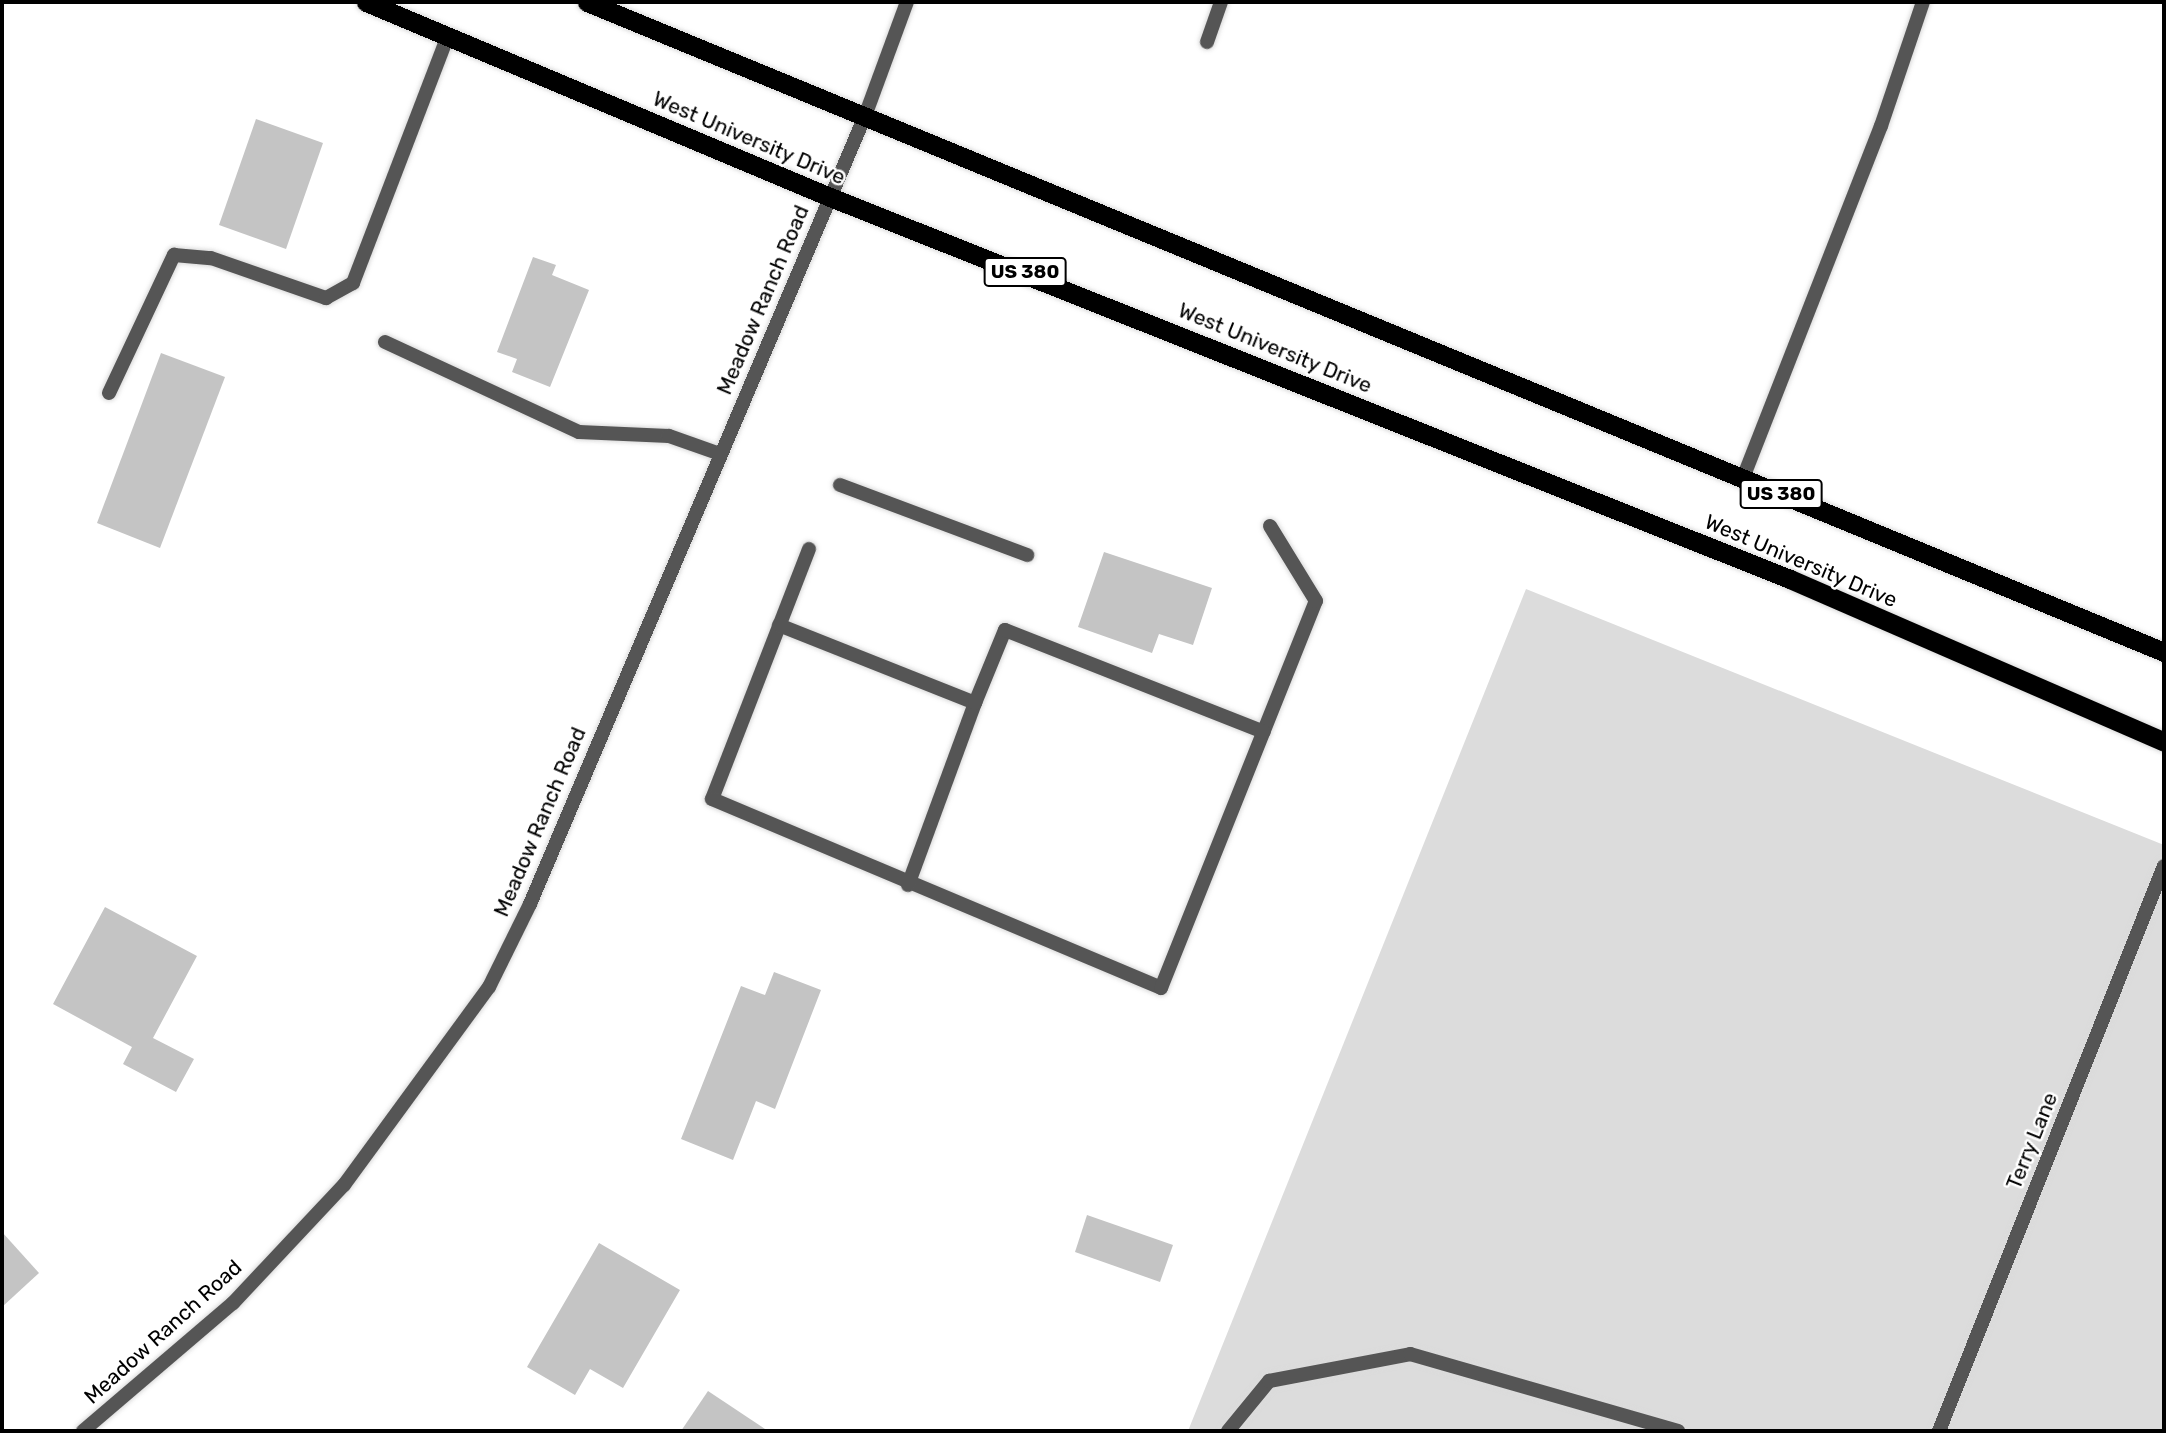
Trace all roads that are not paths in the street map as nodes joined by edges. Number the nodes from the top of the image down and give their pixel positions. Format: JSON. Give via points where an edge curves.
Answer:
{"nodes":[{"id":1,"x":366,"y":2,"type":"edge"},
{"id":2,"x":587,"y":2,"type":"edge"},
{"id":3,"x":907,"y":2,"type":"edge"},
{"id":4,"x":1221,"y":2,"type":"edge"},
{"id":5,"x":1923,"y":2,"type":"edge"},
{"id":6,"x":448,"y":36,"type":"junction"},
{"id":7,"x":1207,"y":42,"type":"dead end"},
{"id":8,"x":864,"y":116,"type":"junction"},
{"id":9,"x":830,"y":197,"type":"junction"},
{"id":10,"x":385,"y":342,"type":"dead end"},
{"id":11,"x":108,"y":393,"type":"dead end"},
{"id":12,"x":720,"y":454,"type":"junction"},
{"id":13,"x":1743,"y":478,"type":"junction"},
{"id":14,"x":840,"y":485,"type":"dead end"},
{"id":15,"x":1270,"y":526,"type":"dead end"},
{"id":16,"x":809,"y":549,"type":"dead end"},
{"id":17,"x":1027,"y":555,"type":"dead end"},
{"id":18,"x":779,"y":625,"type":"junction"},
{"id":19,"x":2164,"y":652,"type":"edge"},
{"id":20,"x":975,"y":703,"type":"junction"},
{"id":21,"x":1264,"y":732,"type":"junction"},
{"id":22,"x":2164,"y":742,"type":"edge"},
{"id":23,"x":2164,"y":866,"type":"edge"},
{"id":24,"x":908,"y":885,"type":"junction"},
{"id":25,"x":83,"y":1431,"type":"edge"},
{"id":26,"x":1228,"y":1431,"type":"edge"},
{"id":27,"x":1678,"y":1431,"type":"edge"},
{"id":28,"x":1939,"y":1431,"type":"edge"}],
"edges":[{"from":1,"to":6,"type":"highway","name":"West University Drive","number":"US 380"},
{"from":2,"to":8,"type":"highway","number":"US 380"},
{"from":3,"to":8,"type":"street","name":"Meadow Ranch Road"},
{"from":4,"to":7,"type":"street"},
{"from":5,"to":13,"type":"street","via":[[1881,126]]},
{"from":6,"to":9,"type":"highway","name":"West University Drive","number":"US 380"},
{"from":6,"to":11,"type":"street","via":[[353,283],[326,298],[211,258],[174,255]]},
{"from":8,"to":9,"type":"street","name":"Meadow Ranch Road"},
{"from":8,"to":13,"type":"highway","number":"US 380"},
{"from":9,"to":12,"type":"street","name":"Meadow Ranch Road"},
{"from":9,"to":22,"type":"highway","name":"West University Drive","number":"US 380","via":[[1790,579]]},
{"from":10,"to":12,"type":"street","via":[[579,432],[669,436]]},
{"from":12,"to":25,"type":"street","name":"Meadow Ranch Road","via":[[530,904],[489,987],[344,1185],[233,1303]]},
{"from":13,"to":19,"type":"highway","number":"US 380"},
{"from":14,"to":17,"type":"street"},
{"from":15,"to":21,"type":"street","via":[[1316,601]]},
{"from":16,"to":18,"type":"street"},
{"from":18,"to":20,"type":"street"},
{"from":18,"to":24,"type":"street","via":[[712,799]]},
{"from":20,"to":21,"type":"street","via":[[1005,630]]},
{"from":20,"to":24,"type":"street"},
{"from":21,"to":24,"type":"street","via":[[1161,988]]},
{"from":23,"to":28,"type":"street","name":"Terry Lane"},
{"from":26,"to":27,"type":"street","via":[[1269,1381],[1410,1354]]}]}
